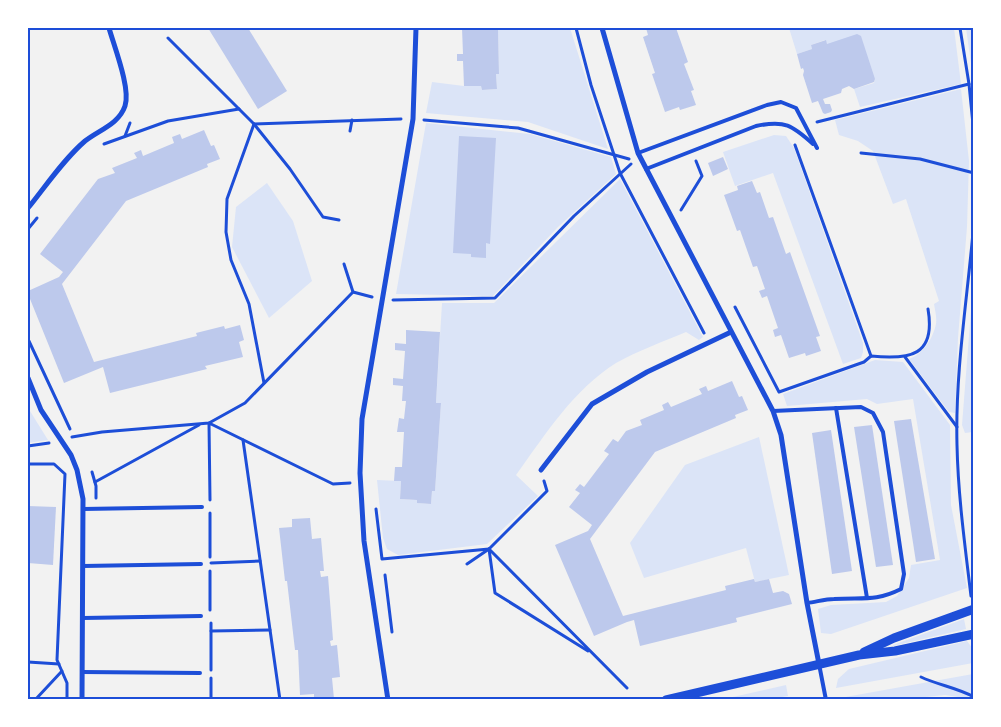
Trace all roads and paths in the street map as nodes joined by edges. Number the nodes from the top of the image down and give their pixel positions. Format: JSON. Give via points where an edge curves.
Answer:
{"nodes":[{"id":1,"x":109,"y":28,"type":"edge"},
{"id":2,"x":416,"y":28,"type":"edge"},
{"id":3,"x":576,"y":28,"type":"edge"},
{"id":4,"x":602,"y":28,"type":"edge"},
{"id":5,"x":960,"y":28,"type":"edge"},
{"id":6,"x":168,"y":38,"type":"dead end"},
{"id":7,"x":969,"y":84,"type":"junction"},
{"id":8,"x":239,"y":109,"type":"junction"},
{"id":9,"x":392,"y":119,"type":"dead end"},
{"id":10,"x":352,"y":120,"type":"junction"},
{"id":11,"x":254,"y":124,"type":"junction"},
{"id":12,"x":805,"y":125,"type":"junction"},
{"id":13,"x":422,"y":129,"type":"dead end"},
{"id":14,"x":350,"y":131,"type":"dead end"},
{"id":15,"x":974,"y":134,"type":"edge"},
{"id":16,"x":793,"y":141,"type":"dead end"},
{"id":17,"x":102,"y":145,"type":"dead end"},
{"id":18,"x":638,"y":152,"type":"junction"},
{"id":19,"x":861,"y":153,"type":"dead end"},
{"id":20,"x":614,"y":154,"type":"junction"},
{"id":21,"x":688,"y":161,"type":"dead end"},
{"id":22,"x":646,"y":169,"type":"junction"},
{"id":23,"x":620,"y":173,"type":"junction"},
{"id":24,"x":974,"y":173,"type":"edge"},
{"id":25,"x":676,"y":202,"type":"dead end"},
{"id":26,"x":28,"y":208,"type":"edge"},
{"id":27,"x":681,"y":210,"type":"junction"},
{"id":28,"x":39,"y":214,"type":"dead end"},
{"id":29,"x":684,"y":215,"type":"dead end"},
{"id":30,"x":339,"y":220,"type":"dead end"},
{"id":31,"x":974,"y":221,"type":"edge"},
{"id":32,"x":28,"y":229,"type":"edge"},
{"id":33,"x":972,"y":250,"type":"edge"},
{"id":34,"x":344,"y":264,"type":"dead end"},
{"id":35,"x":353,"y":292,"type":"junction"},
{"id":36,"x":382,"y":300,"type":"junction"},
{"id":37,"x":393,"y":300,"type":"junction"},
{"id":38,"x":733,"y":304,"type":"dead end"},
{"id":39,"x":391,"y":309,"type":"dead end"},
{"id":40,"x":928,"y":309,"type":"dead end"},
{"id":41,"x":731,"y":332,"type":"junction"},
{"id":42,"x":28,"y":339,"type":"edge"},
{"id":43,"x":710,"y":342,"type":"junction"},
{"id":44,"x":871,"y":356,"type":"junction"},
{"id":45,"x":905,"y":357,"type":"junction"},
{"id":46,"x":28,"y":378,"type":"edge"},
{"id":47,"x":264,"y":383,"type":"junction"},
{"id":48,"x":836,"y":408,"type":"junction"},
{"id":49,"x":773,"y":411,"type":"junction"},
{"id":50,"x":209,"y":423,"type":"junction"},
{"id":51,"x":202,"y":424,"type":"junction"},
{"id":52,"x":958,"y":428,"type":"junction"},
{"id":53,"x":74,"y":437,"type":"junction"},
{"id":54,"x":60,"y":439,"type":"junction"},
{"id":55,"x":243,"y":440,"type":"junction"},
{"id":56,"x":28,"y":446,"type":"edge"},
{"id":57,"x":28,"y":464,"type":"edge"},
{"id":58,"x":541,"y":470,"type":"joint"},
{"id":59,"x":95,"y":482,"type":"dead end"},
{"id":60,"x":350,"y":483,"type":"dead end"},
{"id":61,"x":202,"y":507,"type":"dead end"},
{"id":62,"x":83,"y":508,"type":"junction"},
{"id":63,"x":376,"y":508,"type":"dead end"},
{"id":64,"x":489,"y":549,"type":"junction"},
{"id":65,"x":260,"y":561,"type":"junction"},
{"id":66,"x":200,"y":564,"type":"joint"},
{"id":67,"x":467,"y":564,"type":"dead end"},
{"id":68,"x":83,"y":566,"type":"junction"},
{"id":69,"x":971,"y":592,"type":"dead end"},
{"id":70,"x":867,"y":598,"type":"junction"},
{"id":71,"x":807,"y":603,"type":"junction"},
{"id":72,"x":974,"y":609,"type":"edge"},
{"id":73,"x":201,"y":616,"type":"dead end"},
{"id":74,"x":83,"y":618,"type":"junction"},
{"id":75,"x":270,"y":630,"type":"junction"},
{"id":76,"x":211,"y":631,"type":"dead end"},
{"id":77,"x":974,"y":634,"type":"edge"},
{"id":78,"x":593,"y":654,"type":"junction"},
{"id":79,"x":859,"y":655,"type":"junction"},
{"id":80,"x":28,"y":662,"type":"edge"},
{"id":81,"x":59,"y":664,"type":"junction"},
{"id":82,"x":819,"y":664,"type":"junction"},
{"id":83,"x":62,"y":671,"type":"junction"},
{"id":84,"x":82,"y":672,"type":"junction"},
{"id":85,"x":200,"y":673,"type":"dead end"},
{"id":86,"x":921,"y":677,"type":"dead end"},
{"id":87,"x":627,"y":688,"type":"dead end"},
{"id":88,"x":974,"y":697,"type":"edge"},
{"id":89,"x":35,"y":700,"type":"edge"},
{"id":90,"x":67,"y":700,"type":"edge"},
{"id":91,"x":82,"y":700,"type":"edge"},
{"id":92,"x":280,"y":700,"type":"edge"},
{"id":93,"x":388,"y":700,"type":"edge"},
{"id":94,"x":666,"y":700,"type":"edge"},
{"id":95,"x":826,"y":700,"type":"edge"}],
"edges":[{"from":1,"to":26,"type":"street","via":[[127,91],[125,106],[118,118],[70,156]]},
{"from":2,"to":36,"type":"street","via":[[413,119]]},
{"from":3,"to":20,"type":"path"},
{"from":4,"to":18,"type":"street"},
{"from":5,"to":7,"type":"path"},
{"from":6,"to":8,"type":"path"},
{"from":7,"to":12,"type":"path"},
{"from":7,"to":15,"type":"path"},
{"from":8,"to":11,"type":"path"},
{"from":8,"to":17,"type":"path","via":[[168,121]]},
{"from":9,"to":10,"type":"path"},
{"from":10,"to":11,"type":"path"},
{"from":10,"to":14,"type":"path"},
{"from":11,"to":30,"type":"path","via":[[323,217]]},
{"from":11,"to":47,"type":"path","via":[[228,199],[226,232],[231,260],[249,304]]},
{"from":12,"to":18,"type":"lane","via":[[796,108],[781,102]]},
{"from":12,"to":22,"type":"lane","via":[[817,148],[801,133],[785,124],[774,123],[756,126]]},
{"from":13,"to":20,"type":"path","via":[[424,120],[518,128]]},
{"from":16,"to":44,"type":"path"},
{"from":18,"to":22,"type":"street"},
{"from":19,"to":24,"type":"path","via":[[920,159]]},
{"from":20,"to":23,"type":"path"},
{"from":20,"to":23,"type":"path","via":[[635,161]]},
{"from":21,"to":27,"type":"path","via":[[694,158],[702,176]]},
{"from":22,"to":41,"type":"street"},
{"from":23,"to":37,"type":"path","via":[[495,298]]},
{"from":23,"to":43,"type":"path"},
{"from":25,"to":27,"type":"path"},
{"from":27,"to":29,"type":"path"},
{"from":28,"to":32,"type":"path"},
{"from":31,"to":33,"type":"path"},
{"from":33,"to":52,"type":"path","via":[[959,367]]},
{"from":34,"to":35,"type":"path"},
{"from":35,"to":36,"type":"path"},
{"from":35,"to":47,"type":"path"},
{"from":36,"to":37,"type":"path"},
{"from":36,"to":93,"type":"street","via":[[362,419],[360,473],[364,541]]},
{"from":37,"to":39,"type":"path"},
{"from":38,"to":44,"type":"path","via":[[779,392],[864,362]]},
{"from":40,"to":45,"type":"path","via":[[928,339],[918,353]]},
{"from":41,"to":43,"type":"street"},
{"from":41,"to":49,"type":"street"},
{"from":42,"to":53,"type":"path"},
{"from":43,"to":58,"type":"street","via":[[647,372],[592,404]]},
{"from":44,"to":45,"type":"path"},
{"from":45,"to":52,"type":"path"},
{"from":46,"to":54,"type":"street","via":[[41,410]]},
{"from":47,"to":50,"type":"path","via":[[245,403]]},
{"from":48,"to":49,"type":"lane"},
{"from":48,"to":70,"type":"lane"},
{"from":48,"to":70,"type":"lane","via":[[861,407],[868,410],[883,432],[904,574],[901,588],[889,595]]},
{"from":49,"to":71,"type":"street","via":[[781,435]]},
{"from":50,"to":51,"type":"path"},
{"from":50,"to":55,"type":"path"},
{"from":51,"to":53,"type":"path"},
{"from":51,"to":59,"type":"path"},
{"from":52,"to":69,"type":"path","via":[[961,504]]},
{"from":53,"to":54,"type":"path"},
{"from":54,"to":56,"type":"path"},
{"from":54,"to":62,"type":"street","via":[[77,470]]},
{"from":55,"to":60,"type":"path","via":[[333,484]]},
{"from":55,"to":65,"type":"path"},
{"from":57,"to":81,"type":"path","via":[[54,464],[65,474]]},
{"from":58,"to":64,"type":"path","via":[[547,491]]},
{"from":61,"to":62,"type":"lane"},
{"from":62,"to":68,"type":"street"},
{"from":63,"to":64,"type":"path","via":[[382,559]]},
{"from":64,"to":67,"type":"path"},
{"from":64,"to":78,"type":"path"},
{"from":64,"to":78,"type":"path","via":[[495,593]]},
{"from":65,"to":66,"type":"path"},
{"from":65,"to":75,"type":"path"},
{"from":66,"to":68,"type":"lane"},
{"from":68,"to":74,"type":"street"},
{"from":70,"to":71,"type":"lane"},
{"from":71,"to":82,"type":"street"},
{"from":72,"to":79,"type":"street","via":[[894,638]]},
{"from":73,"to":74,"type":"lane"},
{"from":74,"to":84,"type":"street"},
{"from":75,"to":76,"type":"path"},
{"from":75,"to":92,"type":"path"},
{"from":77,"to":79,"type":"street","via":[[895,651]]},
{"from":78,"to":87,"type":"path"},
{"from":79,"to":82,"type":"street"},
{"from":80,"to":81,"type":"path"},
{"from":81,"to":83,"type":"path"},
{"from":82,"to":94,"type":"street"},
{"from":82,"to":95,"type":"lane"},
{"from":83,"to":89,"type":"path"},
{"from":83,"to":90,"type":"path","via":[[67,683]]},
{"from":84,"to":85,"type":"lane"},
{"from":84,"to":91,"type":"street"},
{"from":86,"to":88,"type":"path"}]}
